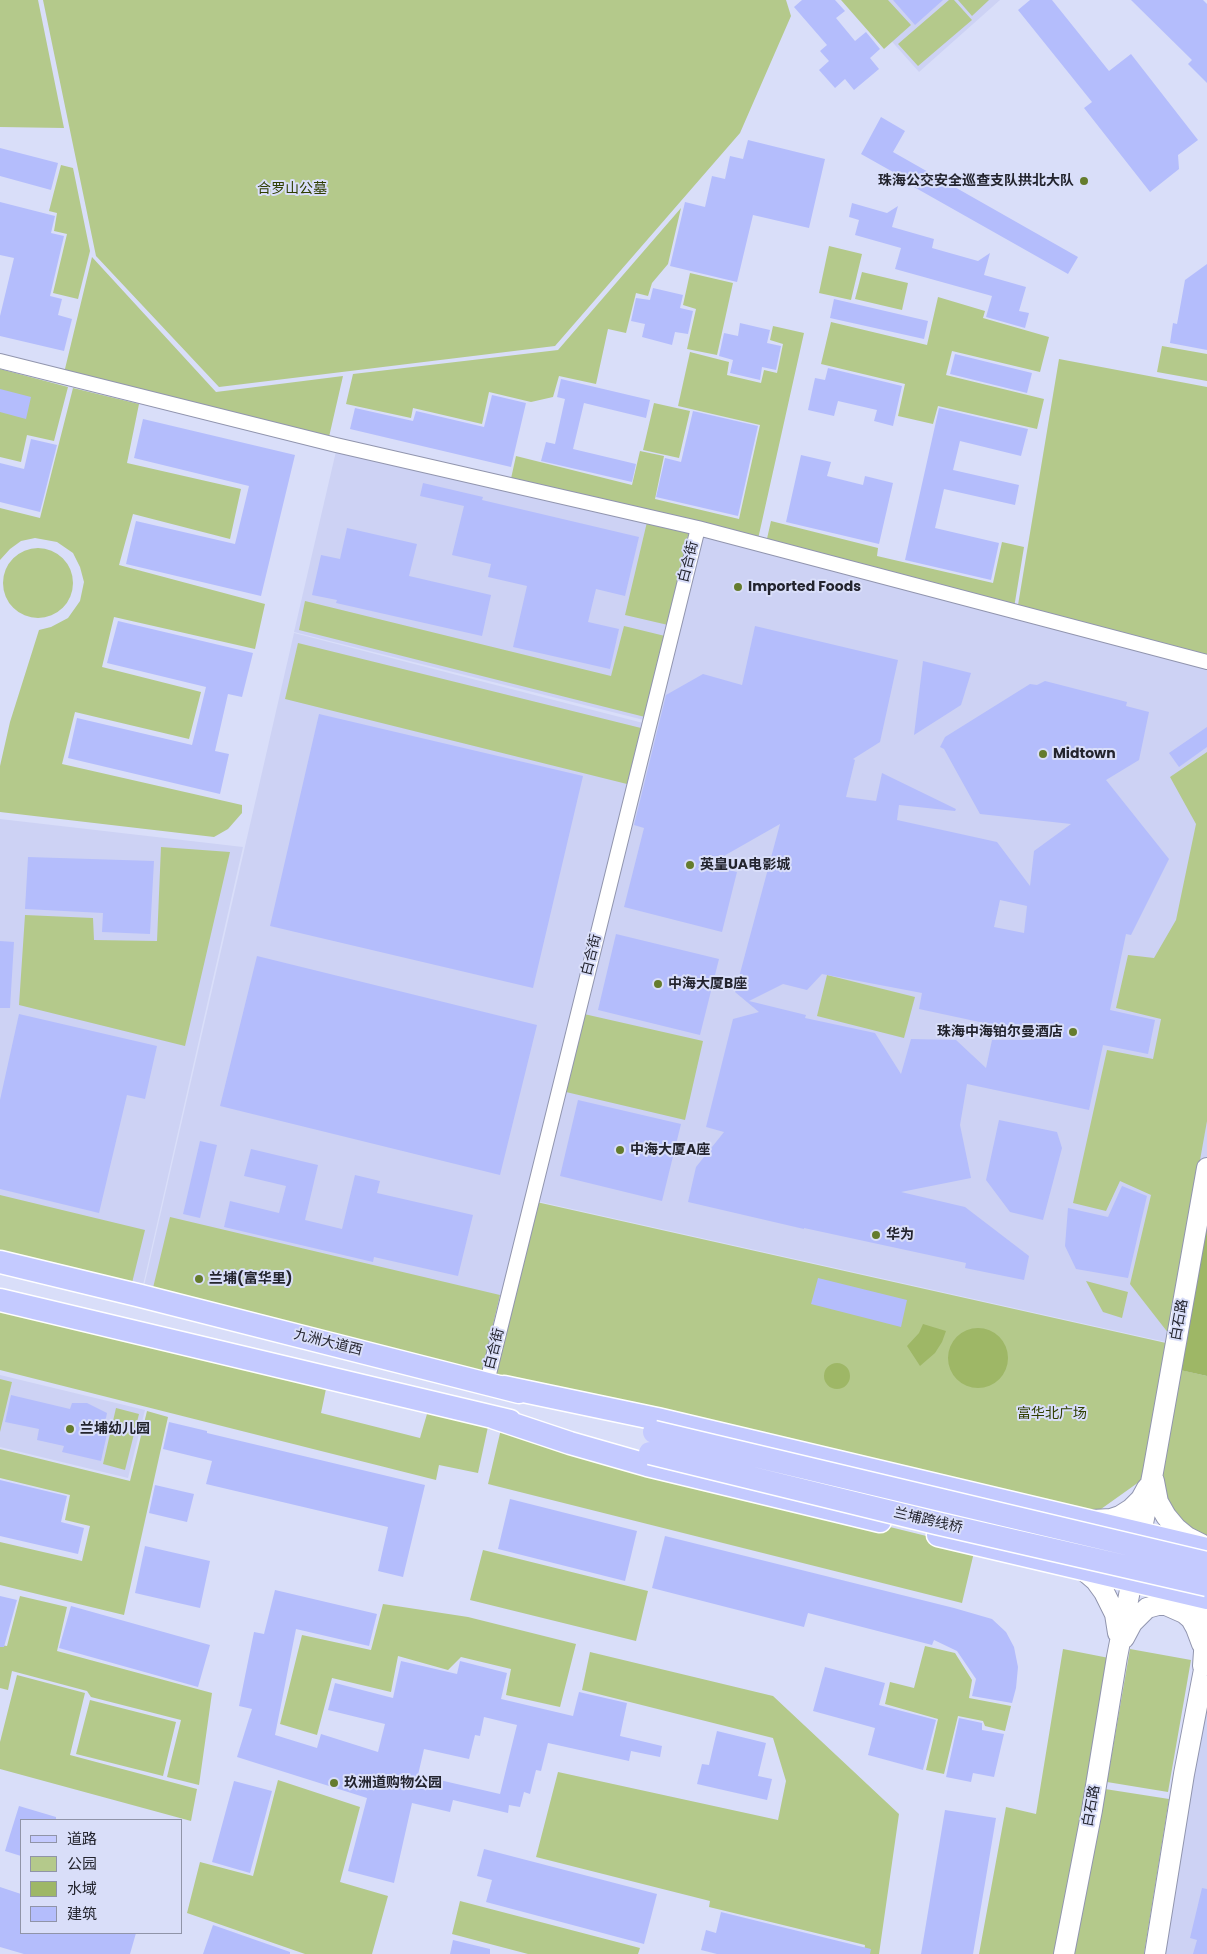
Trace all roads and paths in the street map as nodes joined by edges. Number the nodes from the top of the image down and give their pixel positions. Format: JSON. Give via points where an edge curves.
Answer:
{"nodes":[{"id":1,"x":0,"y":361,"type":"edge"},
{"id":2,"x":698,"y":528,"type":"junction"},
{"id":3,"x":1207,"y":662,"type":"edge"},
{"id":4,"x":1207,"y":1168,"type":"edge"},
{"id":5,"x":0,"y":1262,"type":"edge"},
{"id":6,"x":0,"y":1300,"type":"edge"},
{"id":7,"x":495,"y":1385,"type":"junction"},
{"id":8,"x":495,"y":1418,"type":"junction"},
{"id":9,"x":652,"y":1442,"type":"junction"},
{"id":10,"x":1153,"y":1472,"type":"junction"},
{"id":11,"x":1058,"y":1513,"type":"junction"},
{"id":12,"x":1087,"y":1520,"type":"junction"},
{"id":13,"x":1207,"y":1548,"type":"edge"},
{"id":14,"x":1148,"y":1556,"type":"junction"},
{"id":15,"x":1048,"y":1561,"type":"junction"},
{"id":16,"x":1207,"y":1563,"type":"edge"},
{"id":17,"x":1082,"y":1569,"type":"junction"},
{"id":18,"x":1204,"y":1593,"type":"edge"},
{"id":19,"x":1207,"y":1654,"type":"edge"},
{"id":20,"x":1117,"y":1657,"type":"junction"},
{"id":21,"x":1202,"y":1673,"type":"junction"},
{"id":22,"x":1064,"y":1954,"type":"edge"},
{"id":23,"x":1155,"y":1954,"type":"edge"}],
"edges":[{"from":1,"to":2,"type":"street","via":[[320,441]]},
{"from":2,"to":3,"type":"street"},
{"from":2,"to":7,"type":"street","name":"白合街"},
{"from":4,"to":10,"type":"main road","name":"白石路"},
{"from":5,"to":7,"type":"main road","name":"九洲大道西"},
{"from":6,"to":8,"type":"main road"},
{"from":7,"to":9,"type":"main road","name":"九洲大道西","via":[[578,1412]]},
{"from":7,"to":11,"type":"main road","via":[[648,1416]]},
{"from":8,"to":9,"type":"main road","via":[[573,1433]]},
{"from":8,"to":15,"type":"main road","via":[[647,1465]]},
{"from":9,"to":16,"type":"main road","name":"兰埔跨线桥","bridge":true},
{"from":9,"to":18,"type":"main road","name":"兰埔跨线桥","bridge":true,"via":[[936,1523]]},
{"from":10,"to":12,"type":"main road","via":[[1141,1499],[1131,1509],[1112,1519]]},
{"from":10,"to":13,"type":"main road","via":[[1158,1502],[1166,1516],[1187,1537]]},
{"from":10,"to":14,"type":"main road"},
{"from":10,"to":14,"type":"main road","via":[[1154,1513]]},
{"from":11,"to":12,"type":"main road"},
{"from":11,"to":15,"type":"main road","via":[[1073,1526],[1076,1538],[1066,1555]]},
{"from":12,"to":14,"type":"main road"},
{"from":13,"to":14,"type":"main road"},
{"from":14,"to":17,"type":"main road"},
{"from":14,"to":18,"type":"main road"},
{"from":14,"to":18,"type":"main road","via":[[1175,1591]]},
{"from":14,"to":20,"type":"main road","via":[[1127,1608]]},
{"from":15,"to":17,"type":"main road"},
{"from":17,"to":20,"type":"main road","via":[[1096,1581],[1115,1614]]},
{"from":18,"to":21,"type":"main road","via":[[1206,1648]]},
{"from":19,"to":21,"type":"main road"},
{"from":20,"to":21,"type":"main road","via":[[1126,1632],[1139,1616],[1147,1608],[1166,1605],[1184,1613],[1196,1628],[1202,1647]]},
{"from":20,"to":22,"type":"main road","name":"白石路"},
{"from":21,"to":23,"type":"main road"}]}
